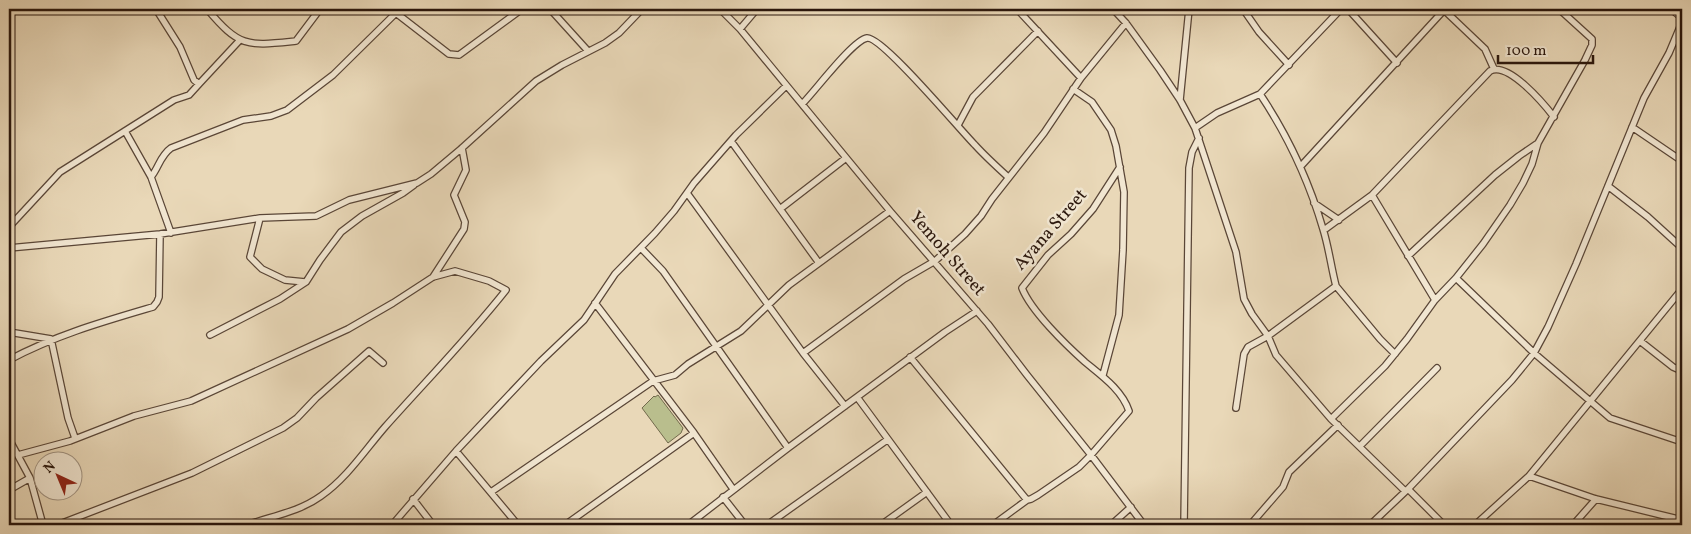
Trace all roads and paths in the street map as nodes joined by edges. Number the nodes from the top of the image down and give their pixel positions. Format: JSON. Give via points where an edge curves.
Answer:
{"nodes":[{"id":1,"x":156,"y":9,"type":"edge"},
{"id":2,"x":207,"y":9,"type":"edge"},
{"id":3,"x":320,"y":9,"type":"edge"},
{"id":4,"x":522,"y":9,"type":"edge"},
{"id":5,"x":550,"y":9,"type":"edge"},
{"id":6,"x":642,"y":9,"type":"edge"},
{"id":7,"x":720,"y":9,"type":"edge"},
{"id":8,"x":757,"y":9,"type":"edge"},
{"id":9,"x":1016,"y":9,"type":"edge"},
{"id":10,"x":1114,"y":9,"type":"edge"},
{"id":11,"x":1188,"y":9,"type":"edge"},
{"id":12,"x":1242,"y":9,"type":"edge"},
{"id":13,"x":1341,"y":9,"type":"edge"},
{"id":14,"x":1348,"y":9,"type":"edge"},
{"id":15,"x":1559,"y":9,"type":"edge"},
{"id":16,"x":1671,"y":9,"type":"edge"},
{"id":17,"x":1445,"y":10,"type":"edge"},
{"id":18,"x":398,"y":11,"type":"edge"},
{"id":19,"x":1682,"y":18,"type":"edge"},
{"id":20,"x":1682,"y":22,"type":"edge"},
{"id":21,"x":1126,"y":23,"type":"junction"},
{"id":22,"x":740,"y":28,"type":"junction"},
{"id":23,"x":1038,"y":32,"type":"junction"},
{"id":24,"x":239,"y":41,"type":"junction"},
{"id":25,"x":588,"y":51,"type":"junction"},
{"id":26,"x":1397,"y":63,"type":"junction"},
{"id":27,"x":1289,"y":65,"type":"junction"},
{"id":28,"x":1494,"y":69,"type":"junction"},
{"id":29,"x":1081,"y":78,"type":"junction"},
{"id":30,"x":199,"y":84,"type":"junction"},
{"id":31,"x":786,"y":86,"type":"junction"},
{"id":32,"x":1073,"y":89,"type":"junction"},
{"id":33,"x":1260,"y":94,"type":"junction"},
{"id":34,"x":1180,"y":100,"type":"junction"},
{"id":35,"x":803,"y":103,"type":"junction"},
{"id":36,"x":1554,"y":118,"type":"junction"},
{"id":37,"x":958,"y":126,"type":"junction"},
{"id":38,"x":1195,"y":128,"type":"junction"},
{"id":39,"x":1632,"y":128,"type":"junction"},
{"id":40,"x":125,"y":131,"type":"junction"},
{"id":41,"x":1199,"y":138,"type":"junction"},
{"id":42,"x":731,"y":141,"type":"junction"},
{"id":43,"x":1538,"y":144,"type":"junction"},
{"id":44,"x":462,"y":148,"type":"junction"},
{"id":45,"x":846,"y":158,"type":"junction"},
{"id":46,"x":1682,"y":161,"type":"edge"},
{"id":47,"x":1301,"y":166,"type":"junction"},
{"id":48,"x":1120,"y":167,"type":"junction"},
{"id":49,"x":151,"y":177,"type":"junction"},
{"id":50,"x":1008,"y":177,"type":"junction"},
{"id":51,"x":417,"y":183,"type":"junction"},
{"id":52,"x":1608,"y":186,"type":"junction"},
{"id":53,"x":687,"y":193,"type":"junction"},
{"id":54,"x":1372,"y":195,"type":"junction"},
{"id":55,"x":1314,"y":203,"type":"junction"},
{"id":56,"x":780,"y":208,"type":"junction"},
{"id":57,"x":890,"y":211,"type":"junction"},
{"id":58,"x":260,"y":218,"type":"junction"},
{"id":59,"x":1339,"y":220,"type":"junction"},
{"id":60,"x":9,"y":227,"type":"edge"},
{"id":61,"x":1324,"y":230,"type":"junction"},
{"id":62,"x":171,"y":233,"type":"junction"},
{"id":63,"x":160,"y":234,"type":"junction"},
{"id":64,"x":9,"y":248,"type":"edge"},
{"id":65,"x":641,"y":248,"type":"junction"},
{"id":66,"x":1682,"y":248,"type":"edge"},
{"id":67,"x":1408,"y":256,"type":"junction"},
{"id":68,"x":935,"y":261,"type":"junction"},
{"id":69,"x":819,"y":263,"type":"junction"},
{"id":70,"x":432,"y":277,"type":"junction"},
{"id":71,"x":1456,"y":278,"type":"junction"},
{"id":72,"x":306,"y":282,"type":"junction"},
{"id":73,"x":1336,"y":286,"type":"junction"},
{"id":74,"x":1682,"y":289,"type":"edge"},
{"id":75,"x":1435,"y":300,"type":"junction"},
{"id":76,"x":595,"y":303,"type":"junction"},
{"id":77,"x":769,"y":305,"type":"junction"},
{"id":78,"x":977,"y":311,"type":"junction"},
{"id":79,"x":9,"y":332,"type":"edge"},
{"id":80,"x":210,"y":335,"type":"dead end"},
{"id":81,"x":1268,"y":336,"type":"junction"},
{"id":82,"x":51,"y":339,"type":"junction"},
{"id":83,"x":1640,"y":341,"type":"junction"},
{"id":84,"x":717,"y":348,"type":"junction"},
{"id":85,"x":803,"y":353,"type":"junction"},
{"id":86,"x":1534,"y":353,"type":"junction"},
{"id":87,"x":1395,"y":354,"type":"junction"},
{"id":88,"x":910,"y":357,"type":"junction"},
{"id":89,"x":9,"y":360,"type":"edge"},
{"id":90,"x":383,"y":363,"type":"dead end"},
{"id":91,"x":1437,"y":368,"type":"dead end"},
{"id":92,"x":1682,"y":371,"type":"edge"},
{"id":93,"x":1103,"y":376,"type":"junction"},
{"id":94,"x":653,"y":381,"type":"junction"},
{"id":95,"x":857,"y":397,"type":"junction"},
{"id":96,"x":1590,"y":402,"type":"junction"},
{"id":97,"x":845,"y":406,"type":"junction"},
{"id":98,"x":1236,"y":408,"type":"dead end"},
{"id":99,"x":1331,"y":419,"type":"junction"},
{"id":100,"x":1338,"y":425,"type":"junction"},
{"id":101,"x":694,"y":433,"type":"junction"},
{"id":102,"x":75,"y":438,"type":"junction"},
{"id":103,"x":9,"y":440,"type":"edge"},
{"id":104,"x":887,"y":440,"type":"junction"},
{"id":105,"x":1682,"y":442,"type":"edge"},
{"id":106,"x":1360,"y":446,"type":"junction"},
{"id":107,"x":788,"y":448,"type":"junction"},
{"id":108,"x":456,"y":451,"type":"junction"},
{"id":109,"x":18,"y":455,"type":"junction"},
{"id":110,"x":1091,"y":455,"type":"junction"},
{"id":111,"x":1529,"y":476,"type":"junction"},
{"id":112,"x":30,"y":478,"type":"junction"},
{"id":113,"x":733,"y":489,"type":"junction"},
{"id":114,"x":9,"y":490,"type":"edge"},
{"id":115,"x":1407,"y":490,"type":"junction"},
{"id":116,"x":491,"y":492,"type":"junction"},
{"id":117,"x":927,"y":492,"type":"junction"},
{"id":118,"x":723,"y":498,"type":"junction"},
{"id":119,"x":413,"y":499,"type":"junction"},
{"id":120,"x":1596,"y":499,"type":"junction"},
{"id":121,"x":1027,"y":500,"type":"junction"},
{"id":122,"x":1130,"y":508,"type":"junction"},
{"id":123,"x":1682,"y":520,"type":"edge"},
{"id":124,"x":43,"y":525,"type":"edge"},
{"id":125,"x":57,"y":525,"type":"edge"},
{"id":126,"x":248,"y":525,"type":"edge"},
{"id":127,"x":392,"y":525,"type":"edge"},
{"id":128,"x":433,"y":525,"type":"edge"},
{"id":129,"x":518,"y":525,"type":"edge"},
{"id":130,"x":565,"y":525,"type":"edge"},
{"id":131,"x":688,"y":525,"type":"edge"},
{"id":132,"x":745,"y":525,"type":"edge"},
{"id":133,"x":767,"y":525,"type":"edge"},
{"id":134,"x":881,"y":525,"type":"edge"},
{"id":135,"x":951,"y":525,"type":"edge"},
{"id":136,"x":993,"y":525,"type":"edge"},
{"id":137,"x":1111,"y":525,"type":"edge"},
{"id":138,"x":1144,"y":525,"type":"edge"},
{"id":139,"x":1184,"y":525,"type":"edge"},
{"id":140,"x":1250,"y":525,"type":"edge"},
{"id":141,"x":1370,"y":525,"type":"edge"},
{"id":142,"x":1444,"y":525,"type":"edge"},
{"id":143,"x":1475,"y":525,"type":"edge"},
{"id":144,"x":1573,"y":525,"type":"edge"}],
"edges":[{"from":1,"to":30,"type":"street"},
{"from":2,"to":24,"type":"street"},
{"from":3,"to":24,"type":"street","via":[[296,41],[260,44]]},
{"from":4,"to":18,"type":"street","via":[[459,55],[449,54]]},
{"from":5,"to":25,"type":"street"},
{"from":6,"to":25,"type":"street","via":[[619,33]]},
{"from":7,"to":22,"type":"street","name":"Yemoh Street"},
{"from":8,"to":22,"type":"street"},
{"from":9,"to":23,"type":"street"},
{"from":10,"to":21,"type":"street"},
{"from":11,"to":34,"type":"street"},
{"from":12,"to":27,"type":"street"},
{"from":13,"to":27,"type":"street"},
{"from":14,"to":26,"type":"street"},
{"from":15,"to":36,"type":"street","via":[[1593,41]]},
{"from":16,"to":19,"type":"street"},
{"from":17,"to":26,"type":"street"},
{"from":17,"to":28,"type":"street","via":[[1485,49]]},
{"from":18,"to":49,"type":"street","via":[[333,75],[287,110],[243,120],[171,148],[164,153]]},
{"from":20,"to":39,"type":"street"},
{"from":21,"to":29,"type":"street"},
{"from":21,"to":34,"type":"street"},
{"from":22,"to":31,"type":"street","name":"Yemoh Street"},
{"from":23,"to":29,"type":"street"},
{"from":23,"to":37,"type":"street","via":[[973,97]]},
{"from":24,"to":30,"type":"street"},
{"from":25,"to":44,"type":"street","via":[[536,81]]},
{"from":26,"to":47,"type":"street"},
{"from":27,"to":33,"type":"street"},
{"from":28,"to":36,"type":"street","via":[[1513,76],[1538,98]]},
{"from":28,"to":54,"type":"street"},
{"from":29,"to":32,"type":"street"},
{"from":30,"to":40,"type":"street","via":[[189,95],[174,100]]},
{"from":31,"to":35,"type":"street","name":"Yemoh Street"},
{"from":31,"to":42,"type":"street"},
{"from":32,"to":48,"type":"street","via":[[1092,102],[1111,130]]},
{"from":32,"to":50,"type":"street"},
{"from":33,"to":38,"type":"street","via":[[1217,113]]},
{"from":33,"to":47,"type":"street"},
{"from":34,"to":38,"type":"street"},
{"from":35,"to":37,"type":"street","via":[[851,49],[869,38],[876,40],[893,56]]},
{"from":35,"to":45,"type":"street","name":"Yemoh Street"},
{"from":36,"to":43,"type":"street"},
{"from":37,"to":50,"type":"street"},
{"from":38,"to":41,"type":"street"},
{"from":39,"to":46,"type":"street"},
{"from":39,"to":52,"type":"street"},
{"from":40,"to":49,"type":"street"},
{"from":40,"to":60,"type":"street","via":[[60,172]]},
{"from":41,"to":81,"type":"street","via":[[1236,252],[1244,299]]},
{"from":41,"to":139,"type":"street","via":[[1189,168]]},
{"from":42,"to":53,"type":"street"},
{"from":42,"to":56,"type":"street"},
{"from":43,"to":67,"type":"street","via":[[1495,176]]},
{"from":43,"to":71,"type":"street","via":[[1532,164],[1510,205]]},
{"from":44,"to":51,"type":"street"},
{"from":44,"to":70,"type":"street","via":[[466,170],[454,195],[465,222],[464,230]]},
{"from":45,"to":56,"type":"street"},
{"from":45,"to":57,"type":"street","name":"Yemoh Street"},
{"from":47,"to":55,"type":"street"},
{"from":48,"to":93,"type":"street","via":[[1124,192],[1118,315]]},
{"from":48,"to":93,"type":"street","name":"Ayana Street","via":[[1093,209],[1048,255],[1022,288],[1044,320]]},
{"from":49,"to":62,"type":"street"},
{"from":50,"to":68,"type":"street","via":[[981,216]]},
{"from":51,"to":58,"type":"street","via":[[349,200],[316,216]]},
{"from":51,"to":72,"type":"street","via":[[341,232]]},
{"from":52,"to":66,"type":"street"},
{"from":52,"to":86,"type":"street"},
{"from":53,"to":65,"type":"street"},
{"from":53,"to":77,"type":"street"},
{"from":54,"to":59,"type":"street"},
{"from":54,"to":67,"type":"street"},
{"from":55,"to":59,"type":"street"},
{"from":55,"to":61,"type":"street"},
{"from":56,"to":69,"type":"street"},
{"from":57,"to":68,"type":"street","name":"Yemoh Street"},
{"from":57,"to":69,"type":"street"},
{"from":58,"to":62,"type":"street"},
{"from":58,"to":72,"type":"street","via":[[250,257],[262,268],[285,280]]},
{"from":59,"to":61,"type":"street"},
{"from":61,"to":73,"type":"street"},
{"from":62,"to":63,"type":"street"},
{"from":63,"to":64,"type":"street"},
{"from":63,"to":82,"type":"street","via":[[159,297],[153,307]]},
{"from":65,"to":76,"type":"street","via":[[615,274]]},
{"from":65,"to":84,"type":"street","via":[[663,271]]},
{"from":67,"to":75,"type":"street"},
{"from":68,"to":78,"type":"street","name":"Yemoh Street"},
{"from":68,"to":85,"type":"street","via":[[904,279]]},
{"from":69,"to":77,"type":"street"},
{"from":70,"to":102,"type":"street","via":[[348,329],[191,401],[134,416]]},
{"from":70,"to":126,"type":"street","via":[[455,271],[506,290],[361,457],[322,496],[303,507]]},
{"from":71,"to":75,"type":"street"},
{"from":71,"to":86,"type":"street"},
{"from":72,"to":80,"type":"street"},
{"from":73,"to":81,"type":"street"},
{"from":73,"to":87,"type":"street"},
{"from":74,"to":83,"type":"street"},
{"from":75,"to":87,"type":"street"},
{"from":76,"to":94,"type":"street"},
{"from":76,"to":108,"type":"street","via":[[584,320]]},
{"from":77,"to":84,"type":"street","via":[[741,332]]},
{"from":77,"to":85,"type":"street"},
{"from":78,"to":88,"type":"street"},
{"from":78,"to":110,"type":"street","name":"Yemoh Street"},
{"from":79,"to":82,"type":"street"},
{"from":81,"to":98,"type":"street","via":[[1248,347],[1244,354]]},
{"from":81,"to":99,"type":"street","via":[[1276,355]]},
{"from":82,"to":89,"type":"street"},
{"from":82,"to":102,"type":"street"},
{"from":83,"to":92,"type":"street"},
{"from":83,"to":96,"type":"street"},
{"from":84,"to":94,"type":"street","via":[[675,375]]},
{"from":84,"to":107,"type":"street"},
{"from":85,"to":97,"type":"street"},
{"from":86,"to":96,"type":"street"},
{"from":86,"to":115,"type":"street"},
{"from":87,"to":99,"type":"street"},
{"from":88,"to":95,"type":"street"},
{"from":88,"to":121,"type":"street"},
{"from":90,"to":125,"type":"street","via":[[370,351],[283,428],[192,473]]},
{"from":91,"to":106,"type":"street"},
{"from":93,"to":110,"type":"street","via":[[1129,411]]},
{"from":94,"to":101,"type":"street"},
{"from":94,"to":116,"type":"street"},
{"from":95,"to":97,"type":"street"},
{"from":95,"to":104,"type":"street"},
{"from":96,"to":105,"type":"street","via":[[1616,421]]},
{"from":96,"to":111,"type":"street"},
{"from":97,"to":107,"type":"street"},
{"from":99,"to":100,"type":"street"},
{"from":100,"to":106,"type":"street"},
{"from":100,"to":140,"type":"street","via":[[1289,472],[1283,487]]},
{"from":101,"to":113,"type":"street"},
{"from":101,"to":130,"type":"street"},
{"from":102,"to":109,"type":"street"},
{"from":103,"to":109,"type":"street"},
{"from":104,"to":117,"type":"street"},
{"from":104,"to":133,"type":"street"},
{"from":106,"to":115,"type":"street"},
{"from":107,"to":113,"type":"street"},
{"from":108,"to":116,"type":"street"},
{"from":108,"to":119,"type":"street"},
{"from":109,"to":112,"type":"street"},
{"from":110,"to":121,"type":"street","via":[[1079,467]]},
{"from":110,"to":122,"type":"street","name":"Yemoh Street"},
{"from":111,"to":120,"type":"street"},
{"from":111,"to":143,"type":"street"},
{"from":112,"to":114,"type":"street"},
{"from":112,"to":124,"type":"street"},
{"from":113,"to":118,"type":"street"},
{"from":115,"to":141,"type":"street"},
{"from":115,"to":142,"type":"street"},
{"from":116,"to":129,"type":"street"},
{"from":117,"to":134,"type":"street"},
{"from":117,"to":135,"type":"street"},
{"from":118,"to":131,"type":"street"},
{"from":118,"to":132,"type":"street"},
{"from":119,"to":127,"type":"street"},
{"from":119,"to":128,"type":"street"},
{"from":120,"to":123,"type":"street"},
{"from":120,"to":144,"type":"street"},
{"from":121,"to":136,"type":"street"},
{"from":122,"to":137,"type":"street"},
{"from":122,"to":138,"type":"street","name":"Yemoh Street"}]}
